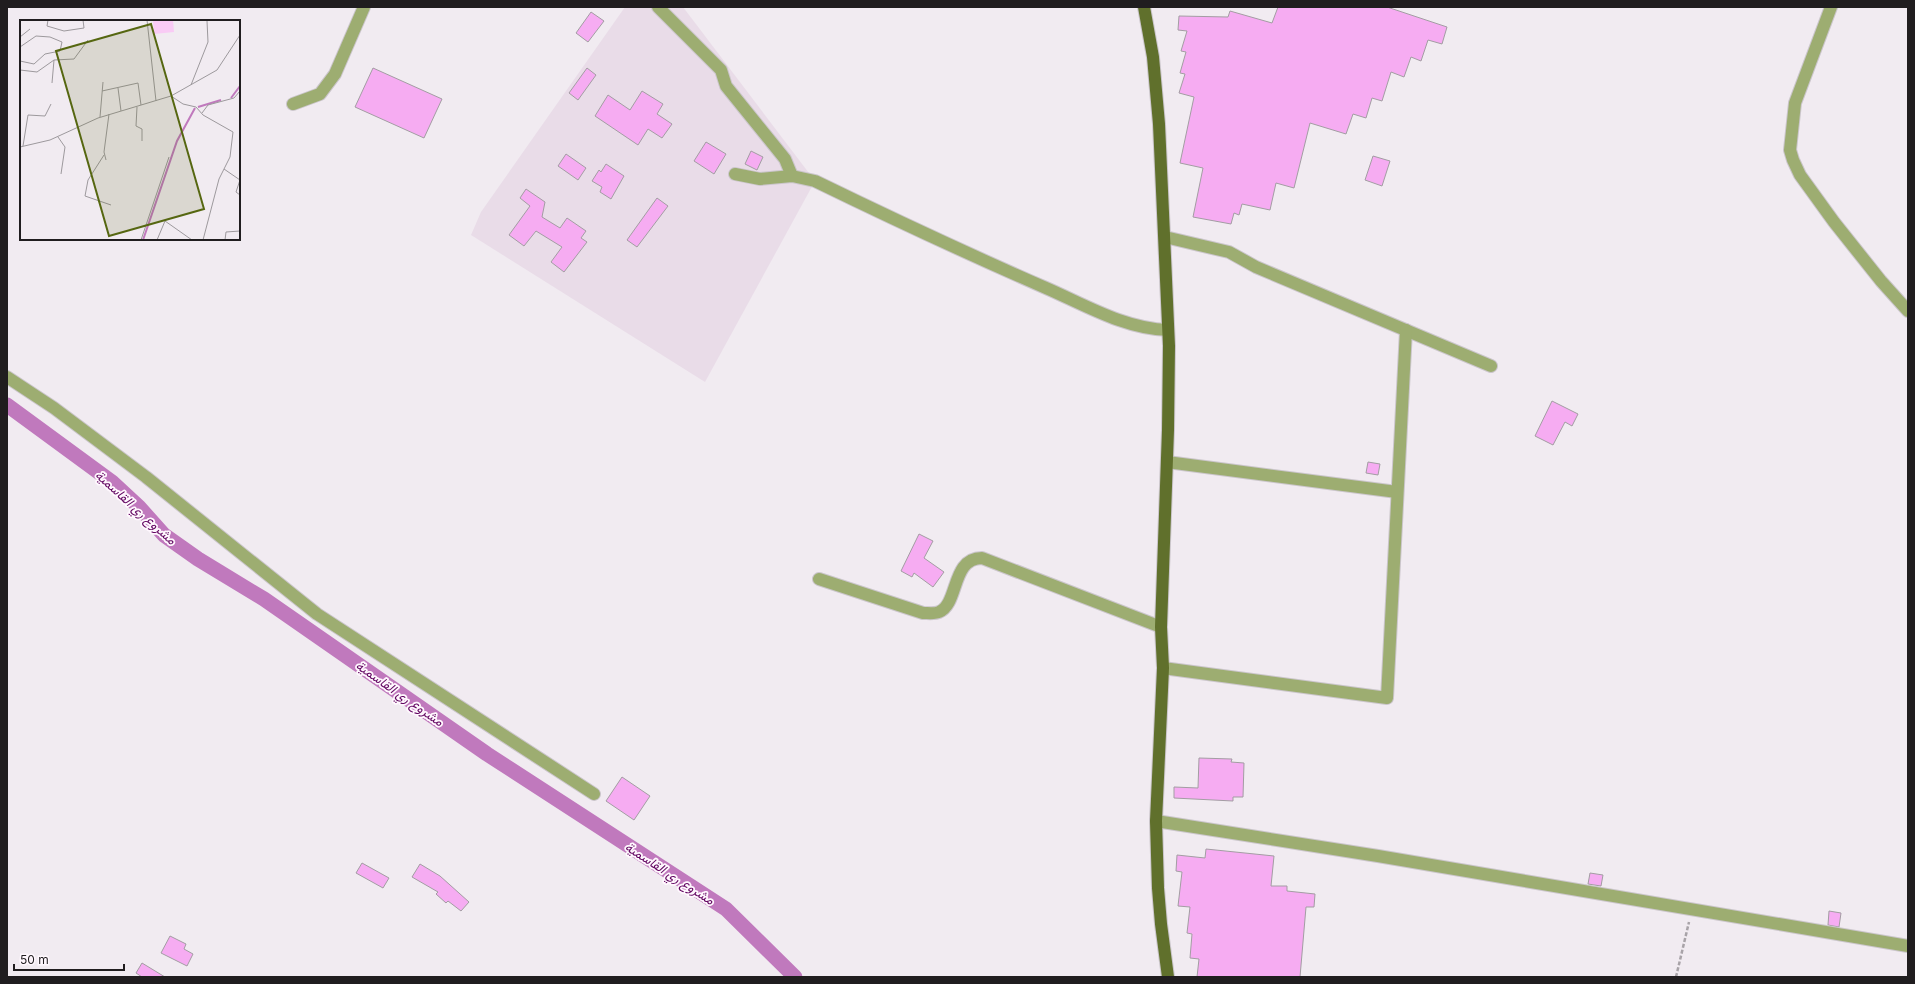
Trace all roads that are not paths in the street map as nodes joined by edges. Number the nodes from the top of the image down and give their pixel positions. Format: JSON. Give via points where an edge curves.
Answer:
{"nodes":[{"id":1,"x":364,"y":7,"type":"edge"},
{"id":2,"x":658,"y":7,"type":"edge"},
{"id":3,"x":1144,"y":7,"type":"edge"},
{"id":4,"x":1831,"y":7,"type":"edge"},
{"id":5,"x":293,"y":104,"type":"dead end"},
{"id":6,"x":735,"y":174,"type":"dead end"},
{"id":7,"x":792,"y":176,"type":"junction"},
{"id":8,"x":1165,"y":237,"type":"junction"},
{"id":9,"x":1908,"y":311,"type":"edge"},
{"id":10,"x":1168,"y":330,"type":"junction"},
{"id":11,"x":1406,"y":330,"type":"junction"},
{"id":12,"x":1491,"y":366,"type":"dead end"},
{"id":13,"x":7,"y":377,"type":"edge"},
{"id":14,"x":1167,"y":462,"type":"junction"},
{"id":15,"x":1397,"y":492,"type":"junction"},
{"id":16,"x":819,"y":579,"type":"dead end"},
{"id":17,"x":1161,"y":627,"type":"junction"},
{"id":18,"x":1163,"y":668,"type":"junction"},
{"id":19,"x":594,"y":794,"type":"dead end"},
{"id":20,"x":1156,"y":821,"type":"junction"},
{"id":21,"x":1908,"y":946,"type":"edge"},
{"id":22,"x":1168,"y":977,"type":"edge"}],
"edges":[{"from":1,"to":5,"type":"street","via":[[335,74],[320,94]]},
{"from":2,"to":7,"type":"street","via":[[721,70],[726,86],[785,159]]},
{"from":3,"to":8,"type":"main road","via":[[1153,57],[1158,109]]},
{"from":4,"to":9,"type":"street","via":[[1795,103],[1790,150],[1792,160],[1834,222]]},
{"from":6,"to":7,"type":"street","via":[[760,179]]},
{"from":7,"to":10,"type":"street","via":[[815,181],[1112,317],[1149,330]]},
{"from":8,"to":10,"type":"main road"},
{"from":8,"to":11,"type":"street","via":[[1229,252],[1256,267]]},
{"from":10,"to":14,"type":"main road"},
{"from":11,"to":12,"type":"street"},
{"from":11,"to":15,"type":"street"},
{"from":13,"to":19,"type":"street","via":[[54,408],[146,477],[317,614]]},
{"from":14,"to":15,"type":"street"},
{"from":14,"to":17,"type":"main road"},
{"from":15,"to":18,"type":"street","via":[[1387,698]]},
{"from":16,"to":17,"type":"street","via":[[923,613],[938,613],[945,608],[965,565],[982,558]]},
{"from":17,"to":18,"type":"main road"},
{"from":18,"to":20,"type":"main road"},
{"from":20,"to":21,"type":"street"},
{"from":20,"to":22,"type":"main road","via":[[1160,924]]}]}
